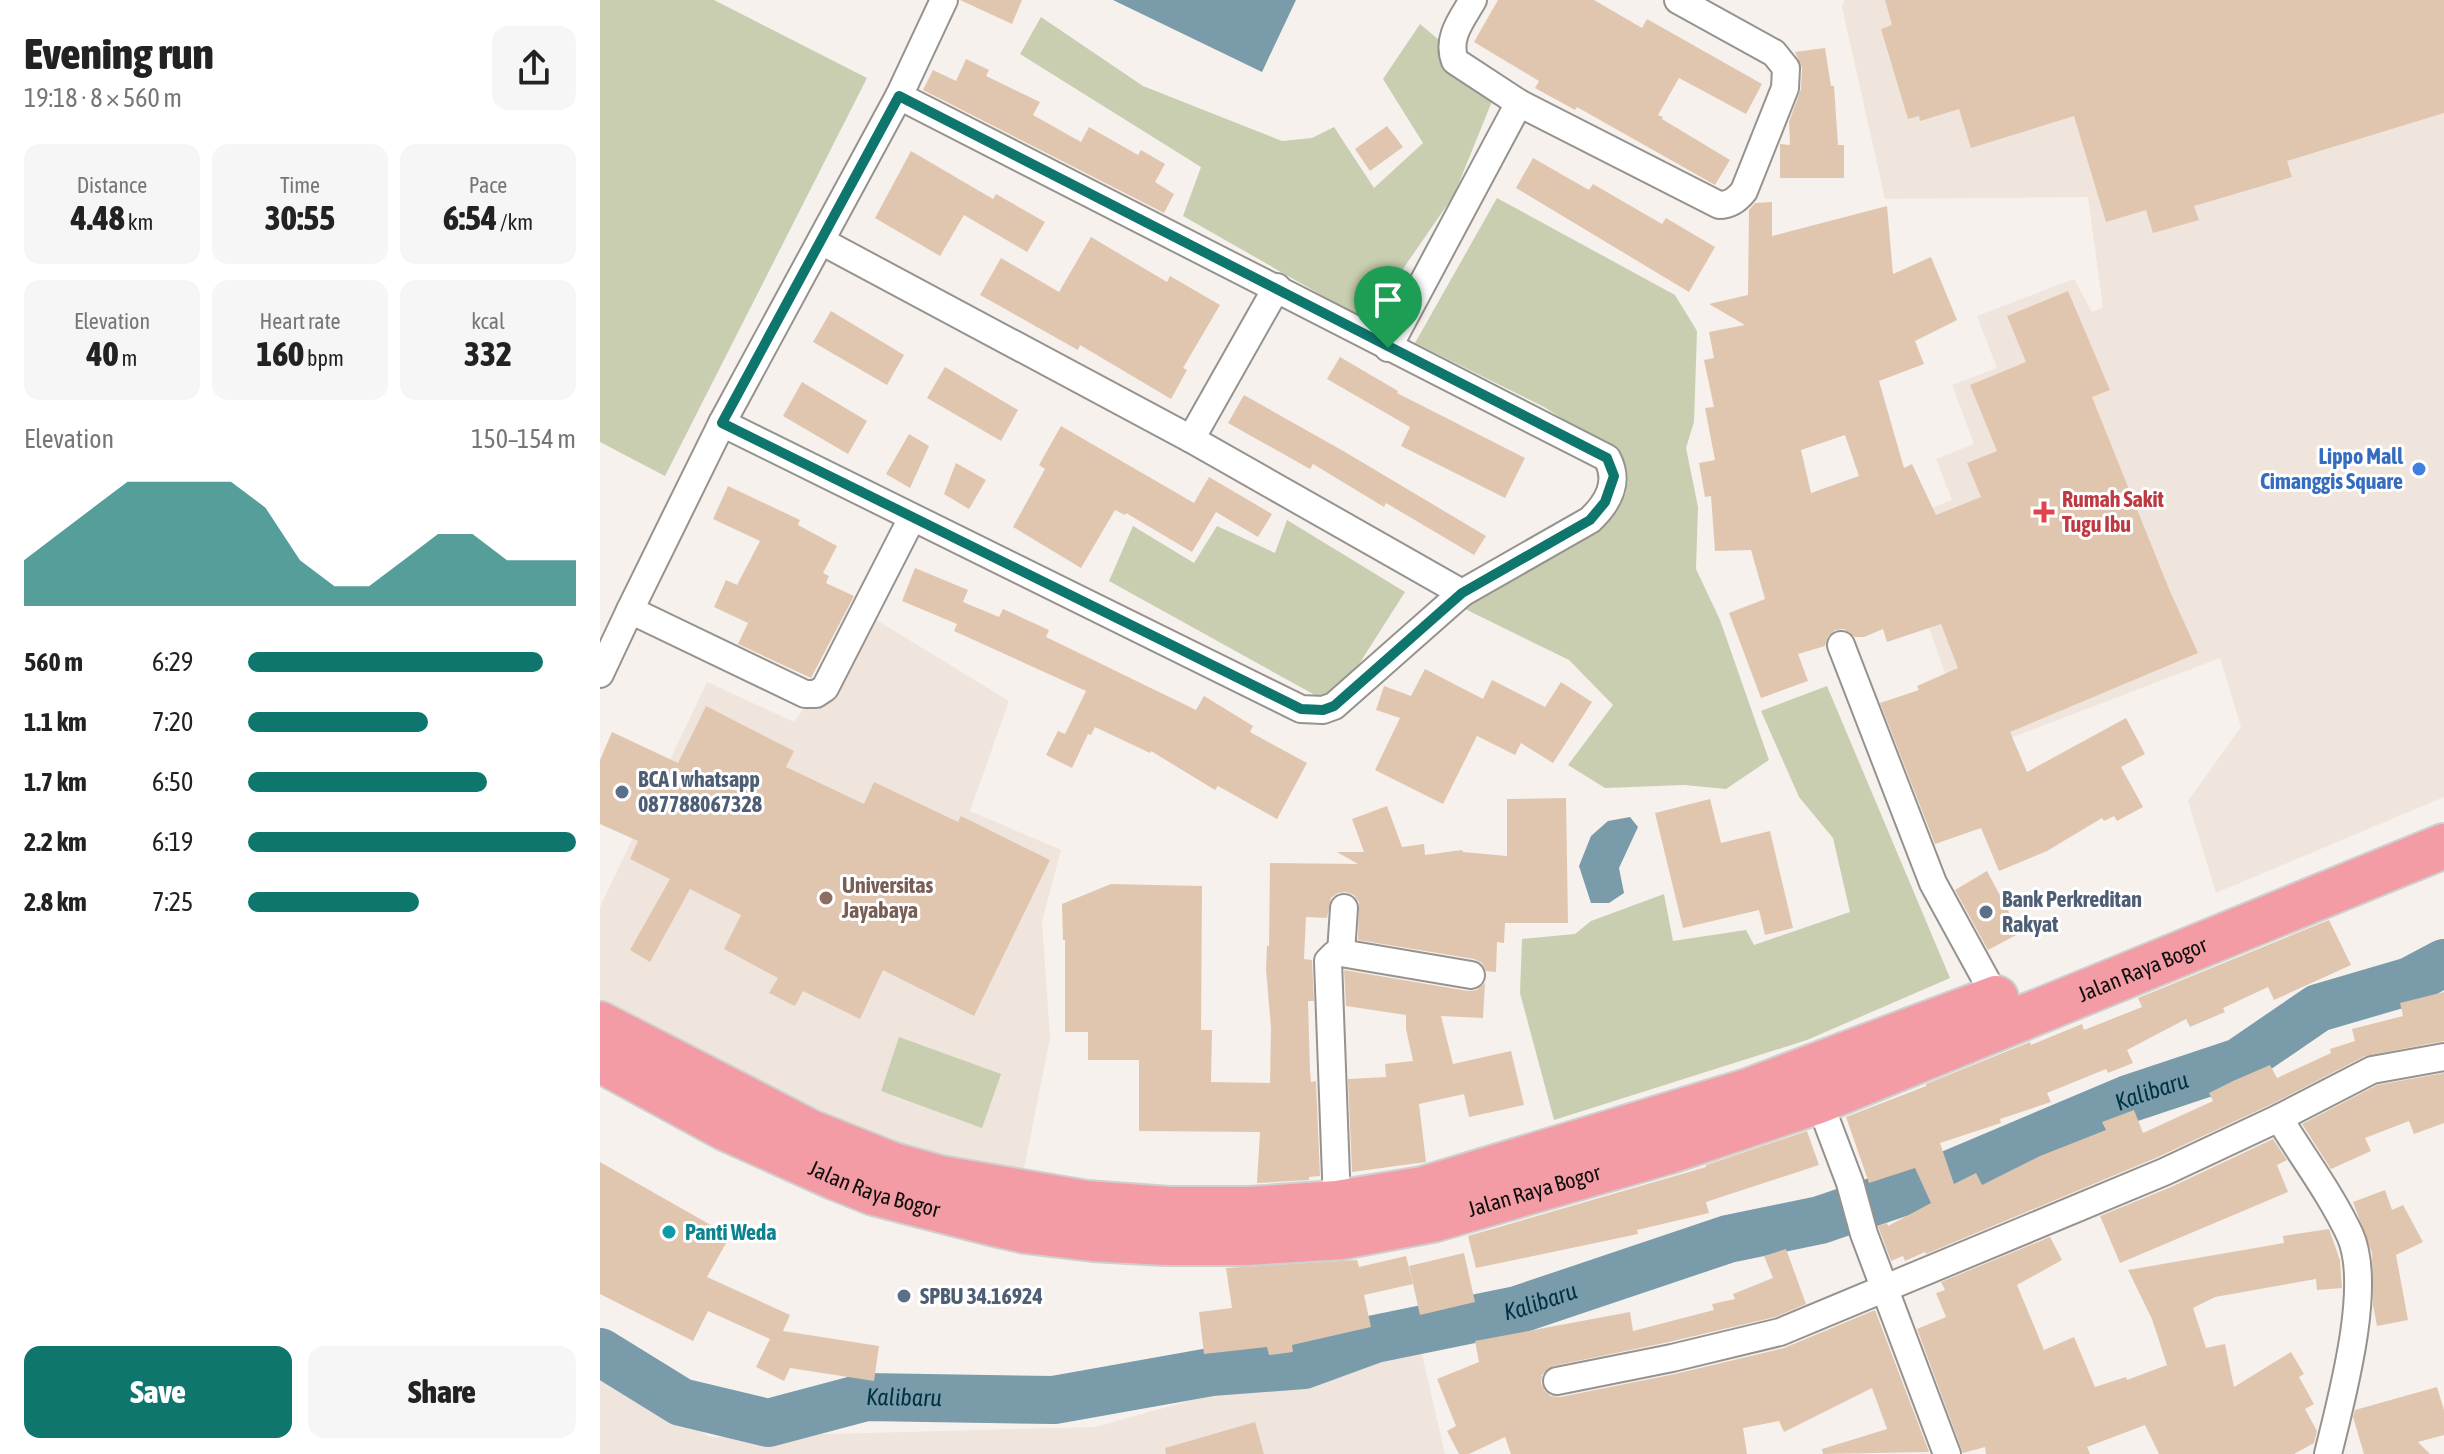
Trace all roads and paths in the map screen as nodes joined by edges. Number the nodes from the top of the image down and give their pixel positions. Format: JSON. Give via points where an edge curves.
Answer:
{"nodes":[{"id":1,"x":944,"y":0,"type":"edge"},
{"id":2,"x":1473,"y":0,"type":"edge"},
{"id":3,"x":1678,"y":0,"type":"edge"},
{"id":4,"x":899,"y":96,"type":"junction"},
{"id":5,"x":1519,"y":103,"type":"junction"},
{"id":6,"x":821,"y":241,"type":"junction"},
{"id":7,"x":1277,"y":287,"type":"junction"},
{"id":8,"x":1388,"y":348,"type":"junction"},
{"id":9,"x":722,"y":423,"type":"junction"},
{"id":10,"x":1191,"y":439,"type":"junction"},
{"id":11,"x":912,"y":518,"type":"junction"},
{"id":12,"x":1462,"y":593,"type":"junction"},
{"id":13,"x":630,"y":610,"type":"junction"},
{"id":14,"x":1841,"y":645,"type":"dead end"},
{"id":15,"x":600,"y":674,"type":"edge"},
{"id":16,"x":2444,"y":818,"type":"edge"},
{"id":17,"x":2444,"y":846,"type":"edge"},
{"id":18,"x":1344,"y":908,"type":"dead end"},
{"id":19,"x":1341,"y":953,"type":"junction"},
{"id":20,"x":1471,"y":975,"type":"dead end"},
{"id":21,"x":1996,"y":998,"type":"junction"},
{"id":22,"x":600,"y":1024,"type":"edge"},
{"id":23,"x":2444,"y":1057,"type":"edge"},
{"id":24,"x":600,"y":1060,"type":"edge"},
{"id":25,"x":1819,"y":1101,"type":"junction"},
{"id":26,"x":2279,"y":1118,"type":"junction"},
{"id":27,"x":1337,"y":1203,"type":"junction"},
{"id":28,"x":1028,"y":1213,"type":"junction"},
{"id":29,"x":1884,"y":1286,"type":"junction"},
{"id":30,"x":1557,"y":1381,"type":"dead end"},
{"id":31,"x":1947,"y":1454,"type":"edge"},
{"id":32,"x":2328,"y":1454,"type":"edge"}],
"edges":[{"from":1,"to":4,"type":"street"},
{"from":2,"to":5,"type":"street","via":[[1453,37],[1455,61]]},
{"from":3,"to":5,"type":"street","via":[[1774,53],[1786,68],[1785,88],[1744,191],[1733,202],[1719,205]]},
{"from":4,"to":6,"type":"street"},
{"from":4,"to":7,"type":"street"},
{"from":5,"to":8,"type":"street"},
{"from":6,"to":9,"type":"street"},
{"from":6,"to":10,"type":"street"},
{"from":7,"to":8,"type":"street"},
{"from":7,"to":10,"type":"street"},
{"from":8,"to":12,"type":"street","via":[[1607,458],[1612,468],[1611,490],[1590,520]]},
{"from":9,"to":11,"type":"street"},
{"from":9,"to":13,"type":"street"},
{"from":10,"to":12,"type":"street"},
{"from":11,"to":12,"type":"street","via":[[1310,711],[1334,706]]},
{"from":11,"to":13,"type":"street","via":[[825,688],[816,694],[805,694]]},
{"from":13,"to":15,"type":"street"},
{"from":14,"to":21,"type":"street","via":[[1933,883]]},
{"from":16,"to":21,"type":"highway","name":"Jalan Raya Bogor"},
{"from":17,"to":25,"type":"highway","name":"Jalan Raya Bogor"},
{"from":18,"to":19,"type":"street"},
{"from":19,"to":20,"type":"street"},
{"from":19,"to":27,"type":"street","via":[[1331,956],[1326,966]]},
{"from":21,"to":27,"type":"highway","name":"Jalan Raya Bogor","via":[[1748,1091],[1423,1189]]},
{"from":22,"to":28,"type":"highway","name":"Jalan Raya Bogor","via":[[843,1145]]},
{"from":23,"to":26,"type":"street","via":[[2372,1070]]},
{"from":24,"to":28,"type":"highway","name":"Jalan Raya Bogor","via":[[725,1128],[874,1193]]},
{"from":25,"to":28,"type":"highway","name":"Jalan Raya Bogor","via":[[1447,1216],[1342,1237],[1165,1243]]},
{"from":25,"to":29,"type":"street"},
{"from":26,"to":29,"type":"street","via":[[2164,1172]]},
{"from":26,"to":32,"type":"street","via":[[2351,1237],[2356,1270],[2358,1307]]},
{"from":27,"to":28,"type":"highway","name":"Jalan Raya Bogor","via":[[1169,1209],[1086,1203]]},
{"from":29,"to":30,"type":"street","via":[[1780,1332]]},
{"from":29,"to":31,"type":"street"}]}
